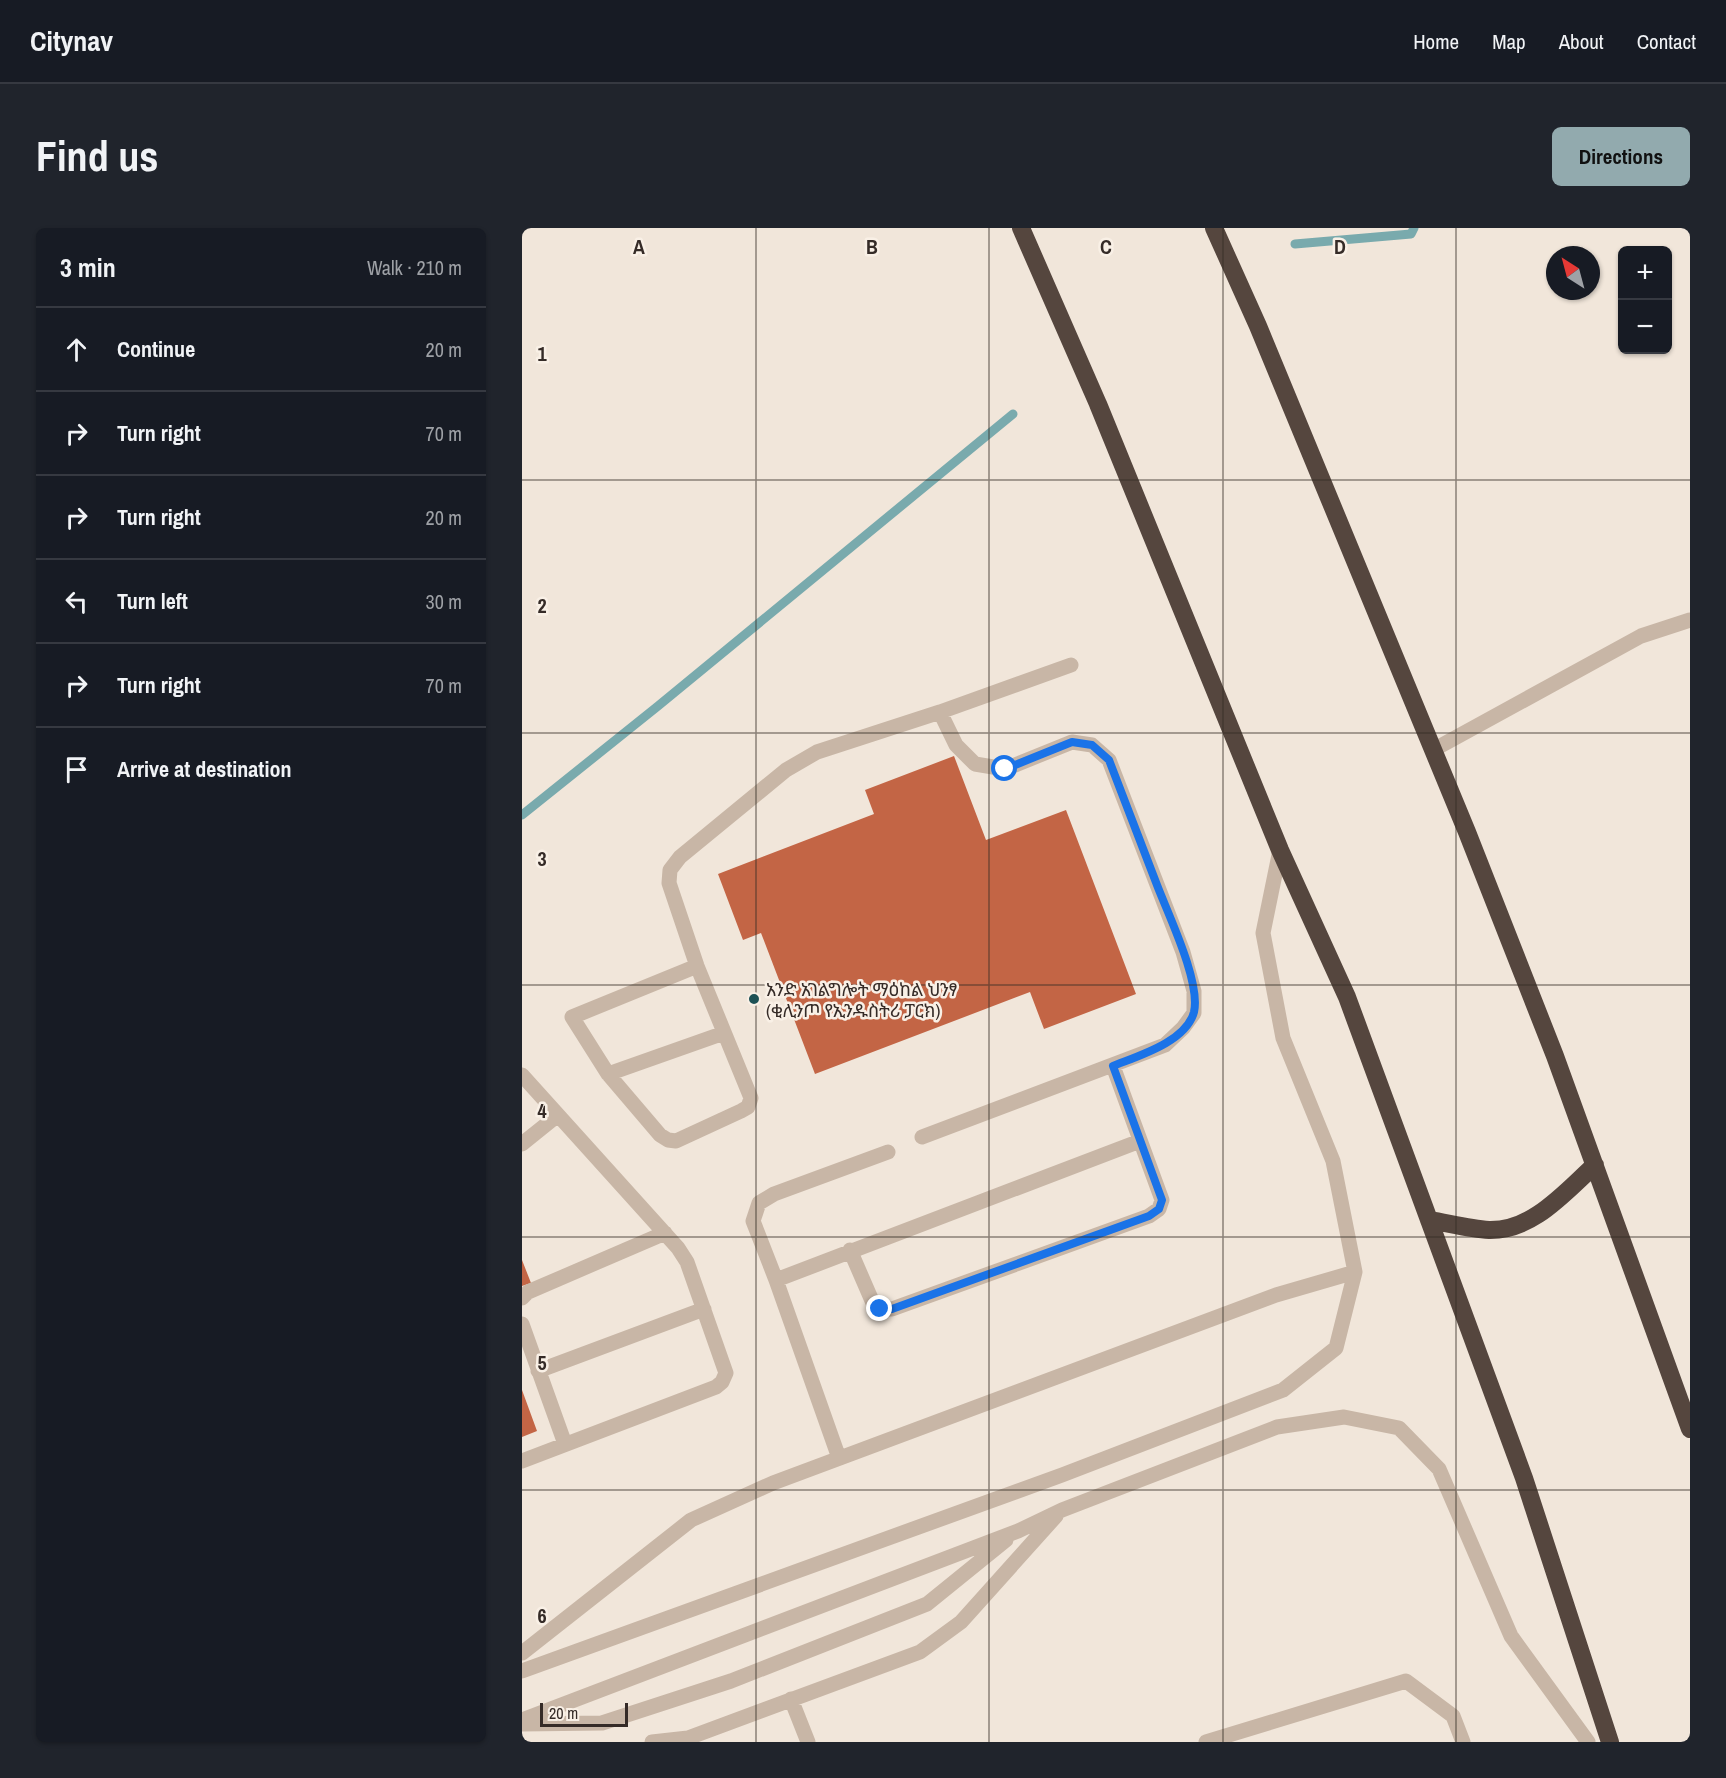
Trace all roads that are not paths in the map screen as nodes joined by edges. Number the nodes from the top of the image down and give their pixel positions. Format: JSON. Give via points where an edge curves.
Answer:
{"nodes":[{"id":1,"x":1021,"y":228,"type":"edge"},
{"id":2,"x":1214,"y":228,"type":"edge"},
{"id":3,"x":1690,"y":620,"type":"edge"},
{"id":4,"x":1071,"y":665,"type":"dead end"},
{"id":5,"x":940,"y":712,"type":"junction"},
{"id":6,"x":1433,"y":750,"type":"junction"},
{"id":7,"x":1280,"y":850,"type":"junction"},
{"id":8,"x":697,"y":966,"type":"junction"},
{"id":9,"x":724,"y":1033,"type":"junction"},
{"id":10,"x":1113,"y":1066,"type":"junction"},
{"id":11,"x":608,"y":1074,"type":"junction"},
{"id":12,"x":522,"y":1075,"type":"edge"},
{"id":13,"x":558,"y":1115,"type":"junction"},
{"id":14,"x":922,"y":1137,"type":"dead end"},
{"id":15,"x":1140,"y":1141,"type":"junction"},
{"id":16,"x":522,"y":1144,"type":"edge"},
{"id":17,"x":888,"y":1152,"type":"dead end"},
{"id":18,"x":1595,"y":1166,"type":"junction"},
{"id":19,"x":1429,"y":1220,"type":"junction"},
{"id":20,"x":665,"y":1233,"type":"junction"},
{"id":21,"x":850,"y":1250,"type":"junction"},
{"id":22,"x":1355,"y":1272,"type":"junction"},
{"id":23,"x":776,"y":1280,"type":"junction"},
{"id":24,"x":522,"y":1298,"type":"edge"},
{"id":25,"x":704,"y":1309,"type":"junction"},
{"id":26,"x":522,"y":1324,"type":"edge"},
{"id":27,"x":538,"y":1371,"type":"junction"},
{"id":28,"x":1690,"y":1429,"type":"edge"},
{"id":29,"x":565,"y":1444,"type":"junction"},
{"id":30,"x":839,"y":1458,"type":"junction"},
{"id":31,"x":522,"y":1461,"type":"edge"},
{"id":32,"x":1062,"y":1510,"type":"junction"},
{"id":33,"x":1017,"y":1531,"type":"junction"},
{"id":34,"x":522,"y":1653,"type":"edge"},
{"id":35,"x":522,"y":1671,"type":"edge"},
{"id":36,"x":791,"y":1699,"type":"junction"},
{"id":37,"x":522,"y":1722,"type":"edge"},
{"id":38,"x":652,"y":1742,"type":"edge"},
{"id":39,"x":808,"y":1742,"type":"edge"},
{"id":40,"x":1206,"y":1742,"type":"edge"},
{"id":41,"x":1463,"y":1742,"type":"edge"},
{"id":42,"x":1588,"y":1742,"type":"edge"},
{"id":43,"x":1610,"y":1742,"type":"edge"}],
"edges":[{"from":1,"to":7,"type":"highway","via":[[1098,404]]},
{"from":2,"to":6,"type":"highway"},
{"from":3,"to":6,"type":"street","via":[[1641,636]]},
{"from":4,"to":5,"type":"street"},
{"from":5,"to":8,"type":"street","via":[[817,752],[786,770],[680,857],[670,870],[669,883]]},
{"from":5,"to":10,"type":"street","via":[[956,745],[975,764],[1005,769],[1072,742],[1092,745],[1109,760],[1183,952],[1194,991],[1194,1013],[1184,1028],[1165,1045]]},
{"from":6,"to":18,"type":"highway","via":[[1547,1034]]},
{"from":7,"to":19,"type":"highway","via":[[1347,997]]},
{"from":7,"to":22,"type":"street","via":[[1263,933],[1282,1038],[1334,1161]]},
{"from":8,"to":9,"type":"street"},
{"from":8,"to":11,"type":"street","via":[[572,1017]]},
{"from":9,"to":11,"type":"street"},
{"from":9,"to":11,"type":"street","via":[[751,1098],[748,1107],[676,1141],[660,1135]]},
{"from":10,"to":14,"type":"street"},
{"from":10,"to":15,"type":"street"},
{"from":12,"to":13,"type":"street"},
{"from":13,"to":16,"type":"street"},
{"from":13,"to":20,"type":"street"},
{"from":15,"to":21,"type":"street"},
{"from":15,"to":21,"type":"street","via":[[1162,1200],[1159,1209],[1149,1216],[892,1309],[880,1309],[873,1303]]},
{"from":17,"to":23,"type":"street","via":[[759,1203],[753,1221]]},
{"from":18,"to":19,"type":"highway","via":[[1534,1217],[1511,1227],[1489,1230]]},
{"from":18,"to":28,"type":"highway"},
{"from":19,"to":43,"type":"highway","via":[[1524,1478]]},
{"from":20,"to":24,"type":"street"},
{"from":20,"to":25,"type":"street","via":[[687,1262]]},
{"from":21,"to":23,"type":"street"},
{"from":22,"to":30,"type":"street","via":[[1276,1295]]},
{"from":22,"to":35,"type":"street","via":[[1336,1348],[1283,1390],[1062,1475]]},
{"from":23,"to":30,"type":"street"},
{"from":25,"to":27,"type":"street"},
{"from":25,"to":29,"type":"street","via":[[726,1373],[722,1383]]},
{"from":26,"to":27,"type":"street"},
{"from":27,"to":29,"type":"street"},
{"from":29,"to":31,"type":"street"},
{"from":30,"to":34,"type":"street","via":[[691,1520]]},
{"from":32,"to":33,"type":"street"},
{"from":32,"to":36,"type":"street","via":[[961,1622],[940,1639],[920,1652]]},
{"from":32,"to":42,"type":"street","via":[[1277,1427],[1344,1417],[1399,1428],[1438,1470],[1511,1636]]},
{"from":33,"to":37,"type":"street"},
{"from":33,"to":37,"type":"street","via":[[927,1604],[731,1682],[602,1723]]},
{"from":36,"to":38,"type":"street","via":[[688,1738]]},
{"from":36,"to":39,"type":"street"},
{"from":40,"to":41,"type":"street","via":[[1406,1681],[1453,1716]]}]}
